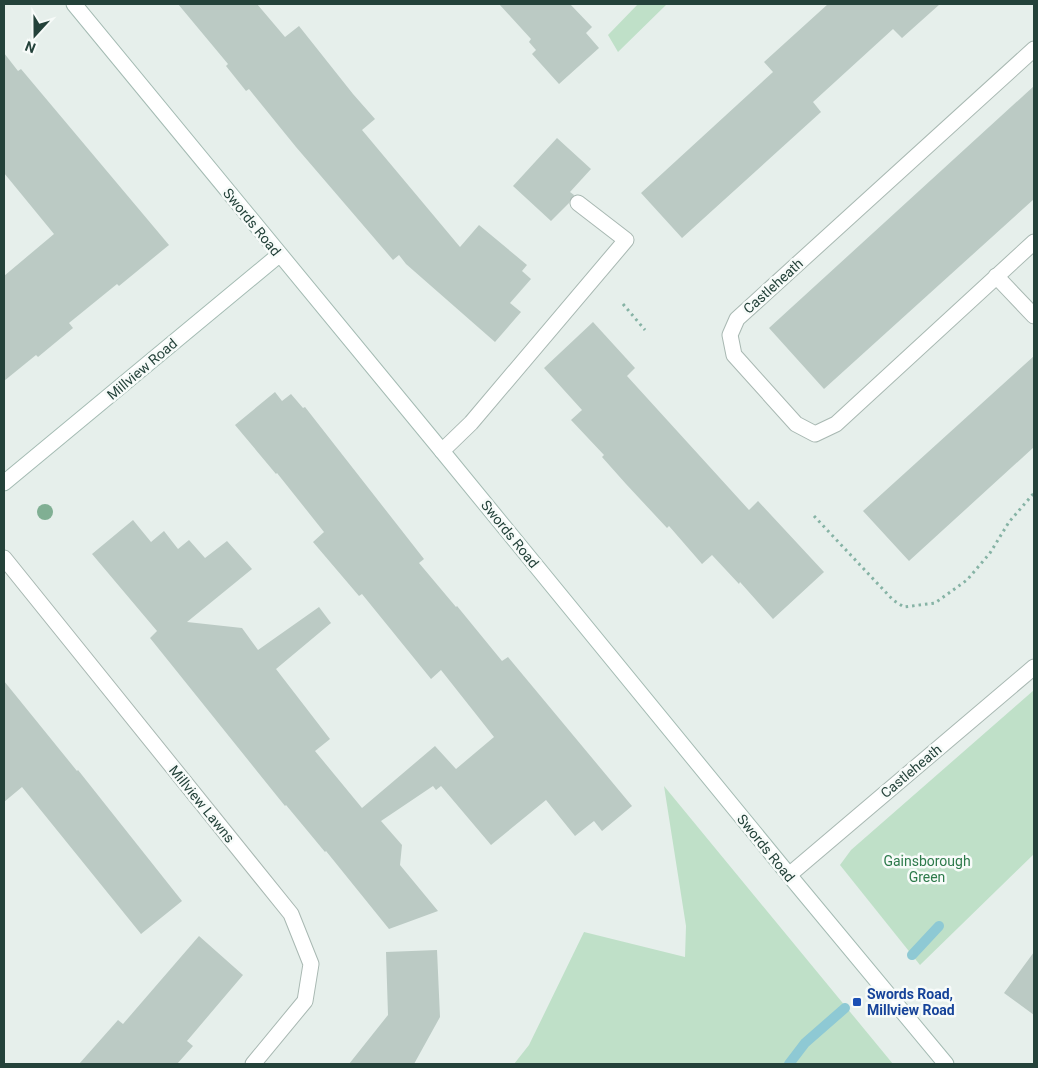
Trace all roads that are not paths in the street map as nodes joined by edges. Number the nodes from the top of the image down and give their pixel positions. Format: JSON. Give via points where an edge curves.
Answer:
{"nodes":[{"id":1,"x":74,"y":4,"type":"edge"},
{"id":2,"x":1034,"y":48,"type":"edge"},
{"id":3,"x":578,"y":203,"type":"dead end"},
{"id":4,"x":1034,"y":242,"type":"edge"},
{"id":5,"x":280,"y":255,"type":"junction"},
{"id":6,"x":996,"y":276,"type":"junction"},
{"id":7,"x":1034,"y":316,"type":"edge"},
{"id":8,"x":442,"y":451,"type":"junction"},
{"id":9,"x":4,"y":483,"type":"edge"},
{"id":10,"x":4,"y":558,"type":"edge"},
{"id":11,"x":1034,"y":667,"type":"edge"},
{"id":12,"x":788,"y":875,"type":"junction"},
{"id":13,"x":253,"y":1064,"type":"edge"},
{"id":14,"x":946,"y":1064,"type":"edge"}],
"edges":[{"from":1,"to":5,"type":"street","name":"Swords Road"},
{"from":2,"to":6,"type":"street","name":"Castleheath","via":[[737,319],[730,335],[734,355],[796,424],[815,434],[836,424]]},
{"from":3,"to":8,"type":"street","via":[[626,240],[471,423]]},
{"from":4,"to":6,"type":"street","name":"Castleheath"},
{"from":5,"to":8,"type":"street","name":"Swords Road"},
{"from":5,"to":9,"type":"street","name":"Millview Road"},
{"from":6,"to":7,"type":"street"},
{"from":8,"to":12,"type":"street","name":"Swords Road"},
{"from":10,"to":13,"type":"street","name":"Millview Lawns","via":[[291,914],[311,964],[305,1001]]},
{"from":11,"to":12,"type":"street","name":"Castleheath"},
{"from":12,"to":14,"type":"street","name":"Swords Road"}]}
